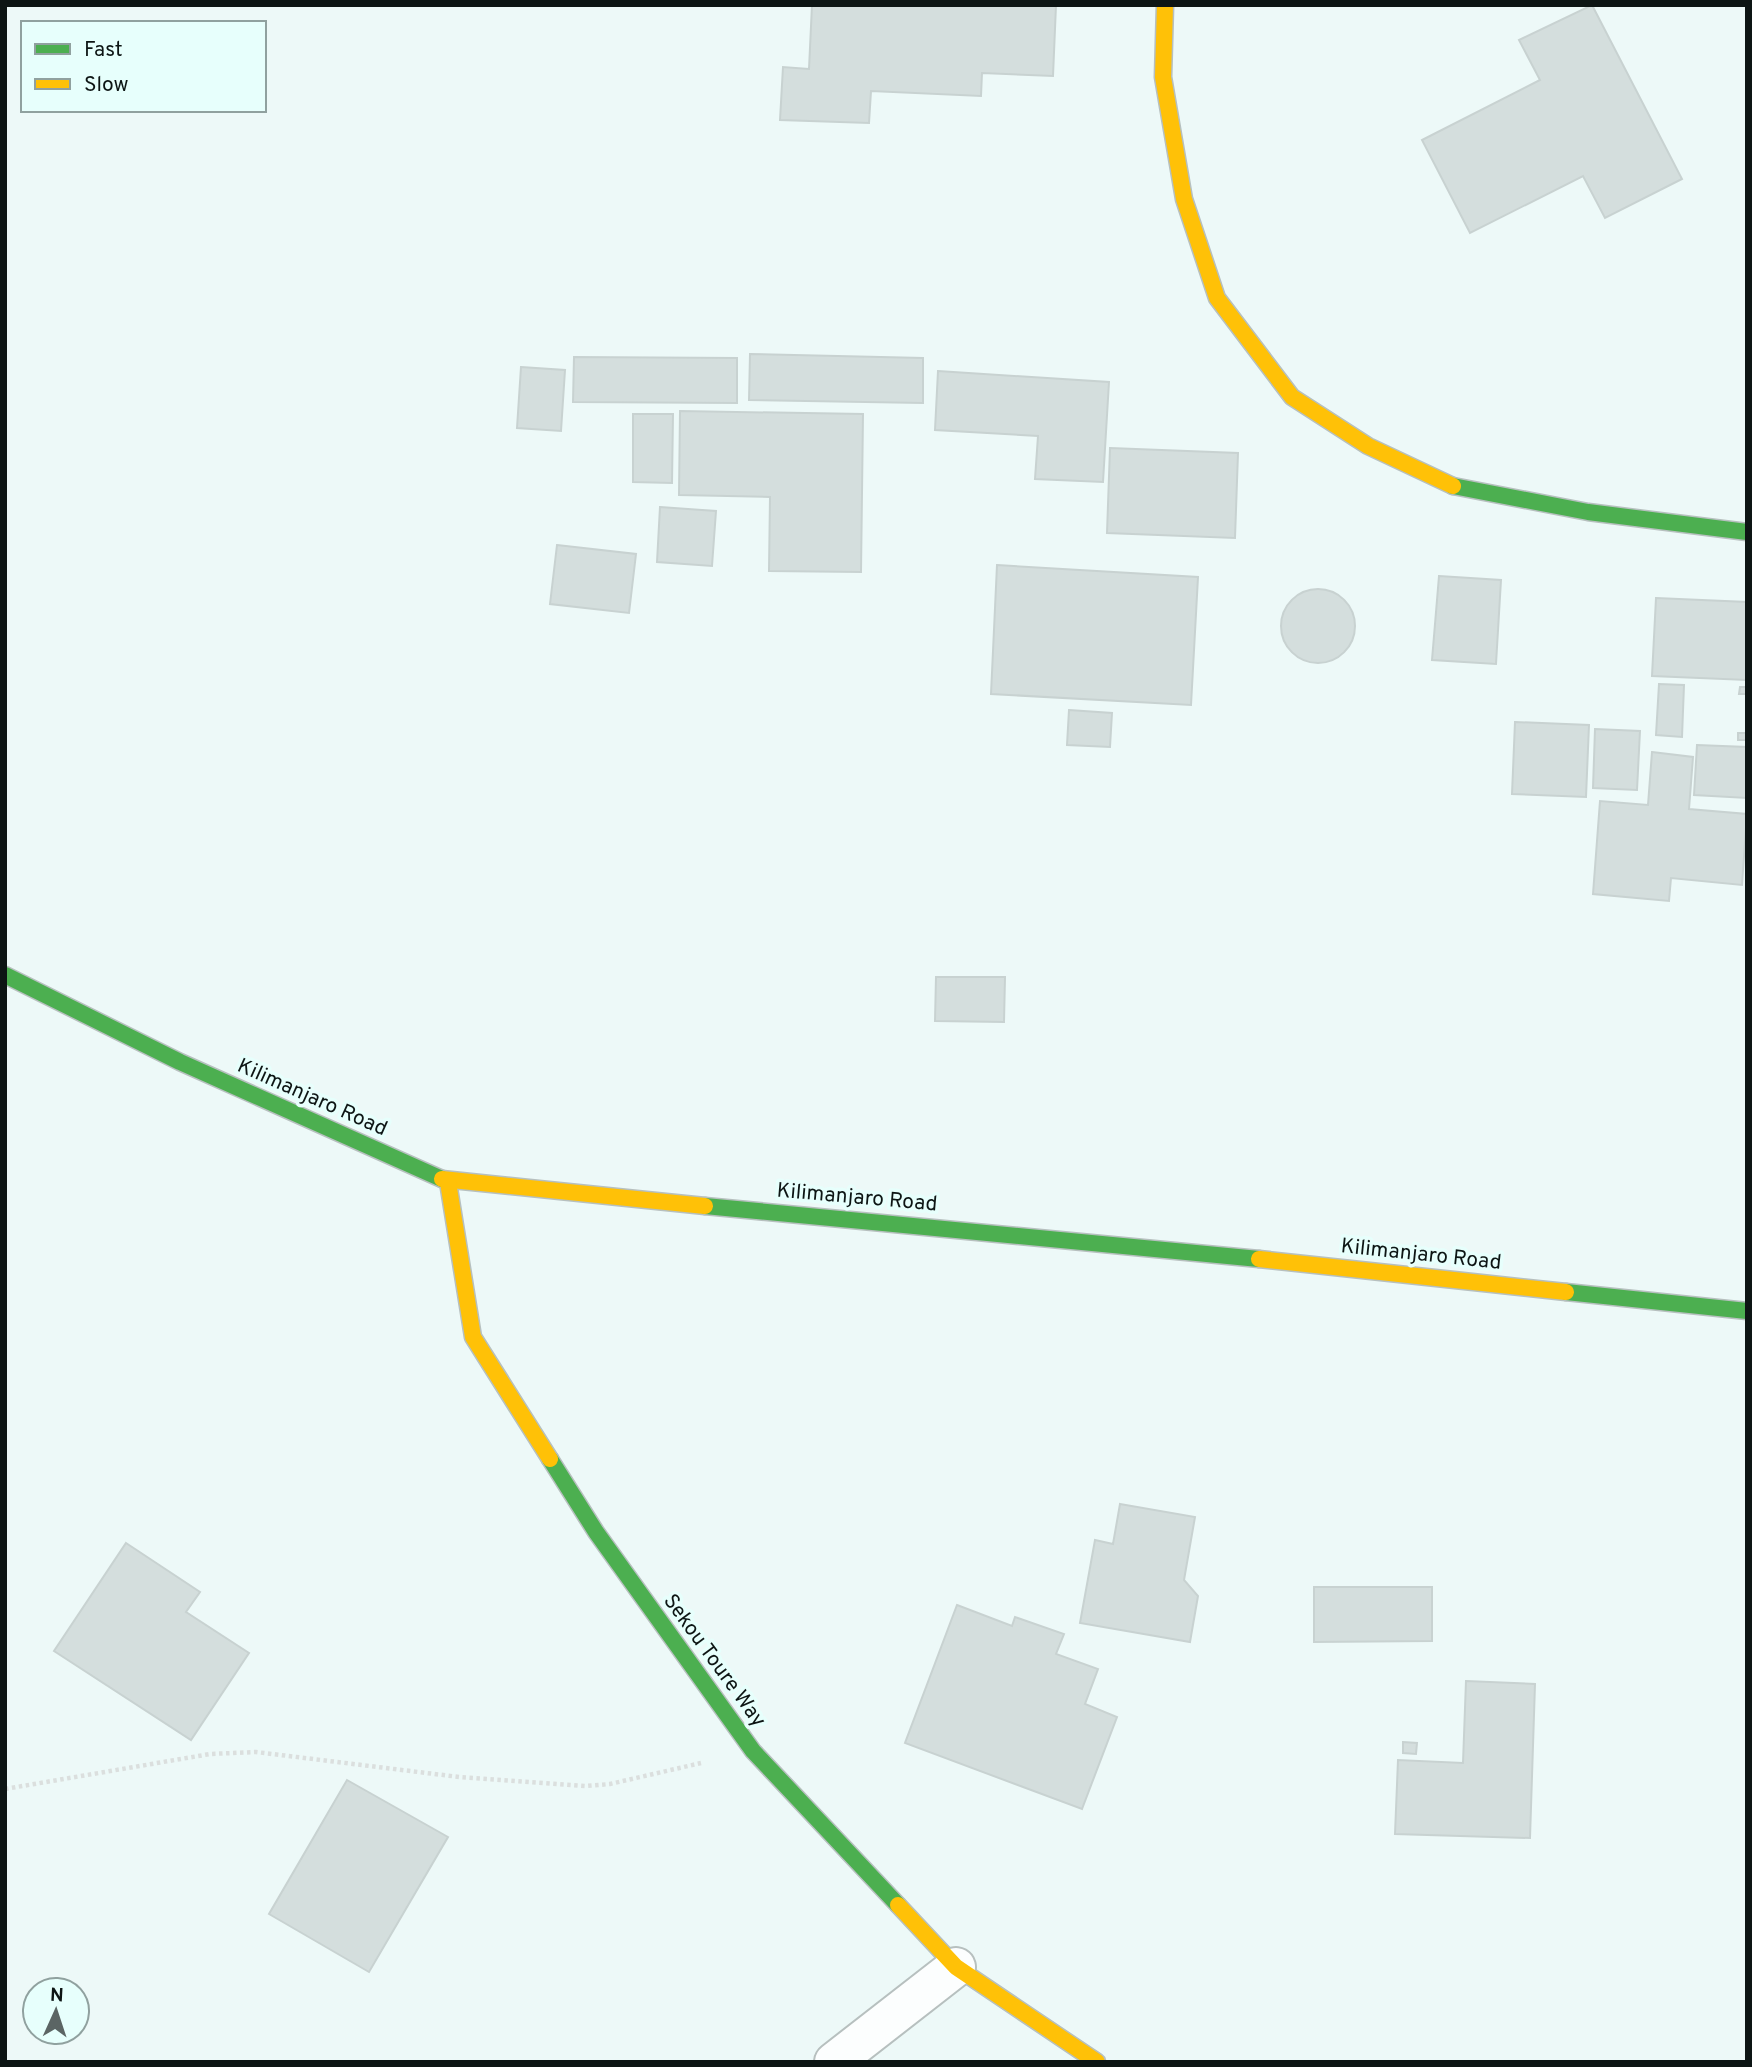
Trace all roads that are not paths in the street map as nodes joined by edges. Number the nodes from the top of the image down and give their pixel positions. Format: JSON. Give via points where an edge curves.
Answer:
{"nodes":[{"id":1,"x":1165,"y":5,"type":"edge"},
{"id":2,"x":1747,"y":532,"type":"edge"},
{"id":3,"x":5,"y":975,"type":"edge"},
{"id":4,"x":448,"y":1181,"type":"junction"},
{"id":5,"x":1747,"y":1311,"type":"edge"},
{"id":6,"x":956,"y":1967,"type":"junction"},
{"id":7,"x":834,"y":2062,"type":"edge"},
{"id":8,"x":1097,"y":2062,"type":"edge"}],
"edges":[{"from":1,"to":2,"type":"street","via":[[1163,77],[1184,199],[1217,298],[1292,397],[1368,446],[1450,485],[1588,512]]},
{"from":3,"to":4,"type":"street","name":"Kilimanjaro Road","via":[[180,1062]]},
{"from":4,"to":5,"type":"street","name":"Kilimanjaro Road","via":[[1078,1240]]},
{"from":4,"to":6,"type":"street","name":"Sekou Toure Way","via":[[473,1337],[596,1532],[753,1751]]},
{"from":6,"to":7,"type":"street"},
{"from":6,"to":8,"type":"street","name":"Sekou Toure Way"}]}
